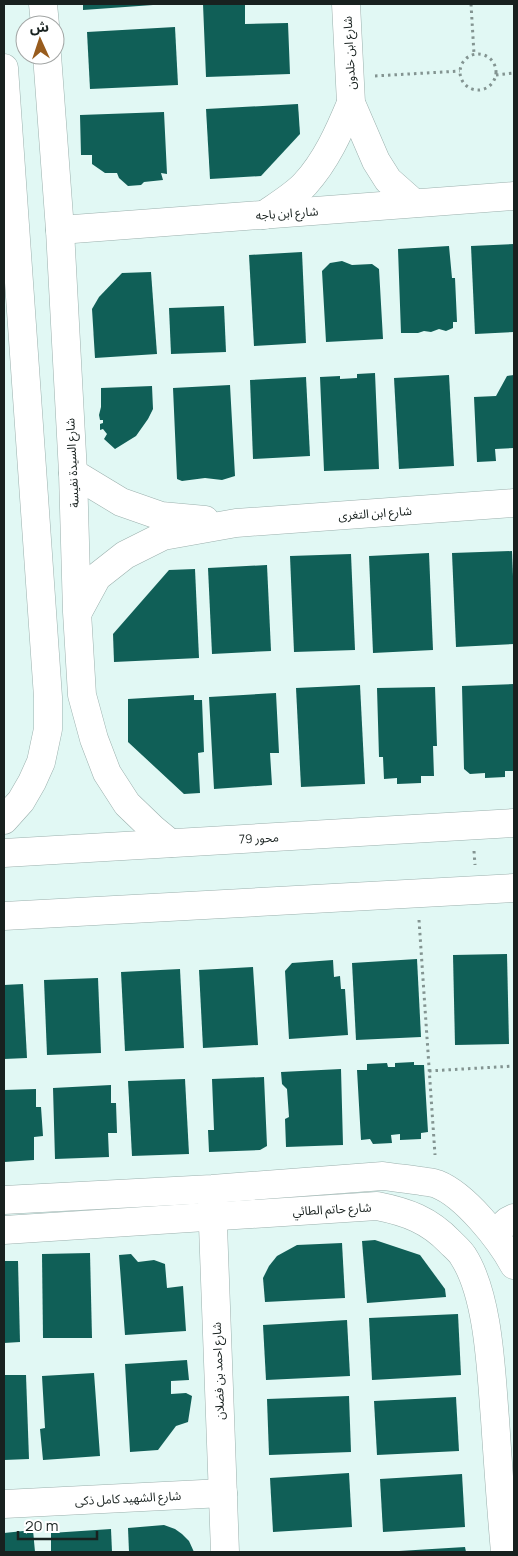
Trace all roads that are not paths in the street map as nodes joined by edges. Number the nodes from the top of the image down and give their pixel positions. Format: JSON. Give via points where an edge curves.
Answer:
{"nodes":[{"id":1,"x":346,"y":4,"type":"edge"},
{"id":2,"x":48,"y":65,"type":"edge"},
{"id":3,"x":4,"y":68,"type":"edge"},
{"id":4,"x":350,"y":90,"type":"junction"},
{"id":5,"x":514,"y":196,"type":"edge"},
{"id":6,"x":414,"y":203,"type":"junction"},
{"id":7,"x":264,"y":215,"type":"junction"},
{"id":8,"x":60,"y":230,"type":"junction"},
{"id":9,"x":73,"y":473,"type":"junction"},
{"id":10,"x":514,"y":503,"type":"edge"},
{"id":11,"x":236,"y":523,"type":"junction"},
{"id":12,"x":77,"y":612,"type":"junction"},
{"id":13,"x":82,"y":695,"type":"junction"},
{"id":14,"x":48,"y":696,"type":"junction"},
{"id":15,"x":4,"y":820,"type":"edge"},
{"id":16,"x":514,"y":823,"type":"edge"},
{"id":17,"x":170,"y":843,"type":"junction"},
{"id":18,"x":4,"y":852,"type":"edge"},
{"id":19,"x":514,"y":888,"type":"edge"},
{"id":20,"x":4,"y":916,"type":"edge"},
{"id":21,"x":212,"y":1189,"type":"junction"},
{"id":22,"x":4,"y":1200,"type":"edge"},
{"id":23,"x":213,"y":1216,"type":"junction"},
{"id":24,"x":504,"y":1226,"type":"edge"},
{"id":25,"x":4,"y":1230,"type":"edge"},
{"id":26,"x":514,"y":1265,"type":"edge"},
{"id":27,"x":223,"y":1493,"type":"junction"},
{"id":28,"x":4,"y":1504,"type":"edge"},
{"id":29,"x":225,"y":1552,"type":"edge"},
{"id":30,"x":505,"y":1552,"type":"edge"}],
"edges":[{"from":1,"to":4,"type":"street","name":"شارع ابن خلدون"},
{"from":2,"to":8,"type":"street","name":"شارع السيدة نفيسة"},
{"from":3,"to":14,"type":"street"},
{"from":4,"to":6,"type":"street","name":"شارع ابن خلدون","via":[[376,161],[388,180]]},
{"from":4,"to":7,"type":"street","name":"شارع ابن خلدون","via":[[336,138],[322,163],[304,186]]},
{"from":5,"to":6,"type":"street","name":"شارع ابن باجه"},
{"from":6,"to":7,"type":"street","name":"شارع ابن باجه"},
{"from":7,"to":8,"type":"street","name":"شارع ابن باجه"},
{"from":8,"to":9,"type":"street","name":"شارع السيدة نفيسة"},
{"from":9,"to":11,"type":"street","name":"شارع ابن التغرى","via":[[121,502],[161,516]]},
{"from":9,"to":12,"type":"street","name":"شارع السيدة نفيسة"},
{"from":10,"to":11,"type":"street","name":"شارع ابن التغرى"},
{"from":11,"to":12,"type":"street","name":"شارع ابن التغرى","via":[[163,536],[125,555],[97,577]]},
{"from":12,"to":13,"type":"street","name":"شارع السيدة نفيسة"},
{"from":13,"to":14,"type":"street"},
{"from":13,"to":17,"type":"street","name":"شارع السيدة نفيسة","via":[[106,773],[127,804]]},
{"from":14,"to":15,"type":"street","via":[[48,729],[41,762],[21,801]]},
{"from":16,"to":17,"type":"street","name":"محور 79"},
{"from":17,"to":18,"type":"street","name":"محور 79"},
{"from":19,"to":20,"type":"street"},
{"from":21,"to":22,"type":"street"},
{"from":21,"to":23,"type":"street","name":"شارع احمد بن فضلان"},
{"from":21,"to":24,"type":"street","via":[[383,1176],[436,1183],[458,1196],[478,1216]]},
{"from":23,"to":25,"type":"street","name":"شارع حاتم الطائي"},
{"from":23,"to":27,"type":"street","name":"شارع احمد بن فضلان"},
{"from":23,"to":30,"type":"street","name":"شارع حاتم الطائي","via":[[377,1206],[423,1220],[463,1256],[480,1297],[490,1354]]},
{"from":24,"to":26,"type":"street"},
{"from":27,"to":28,"type":"street","name":"شارع الشهيد كامل ذكى"},
{"from":27,"to":29,"type":"street","name":"شارع احمد بن فضلان"}]}
